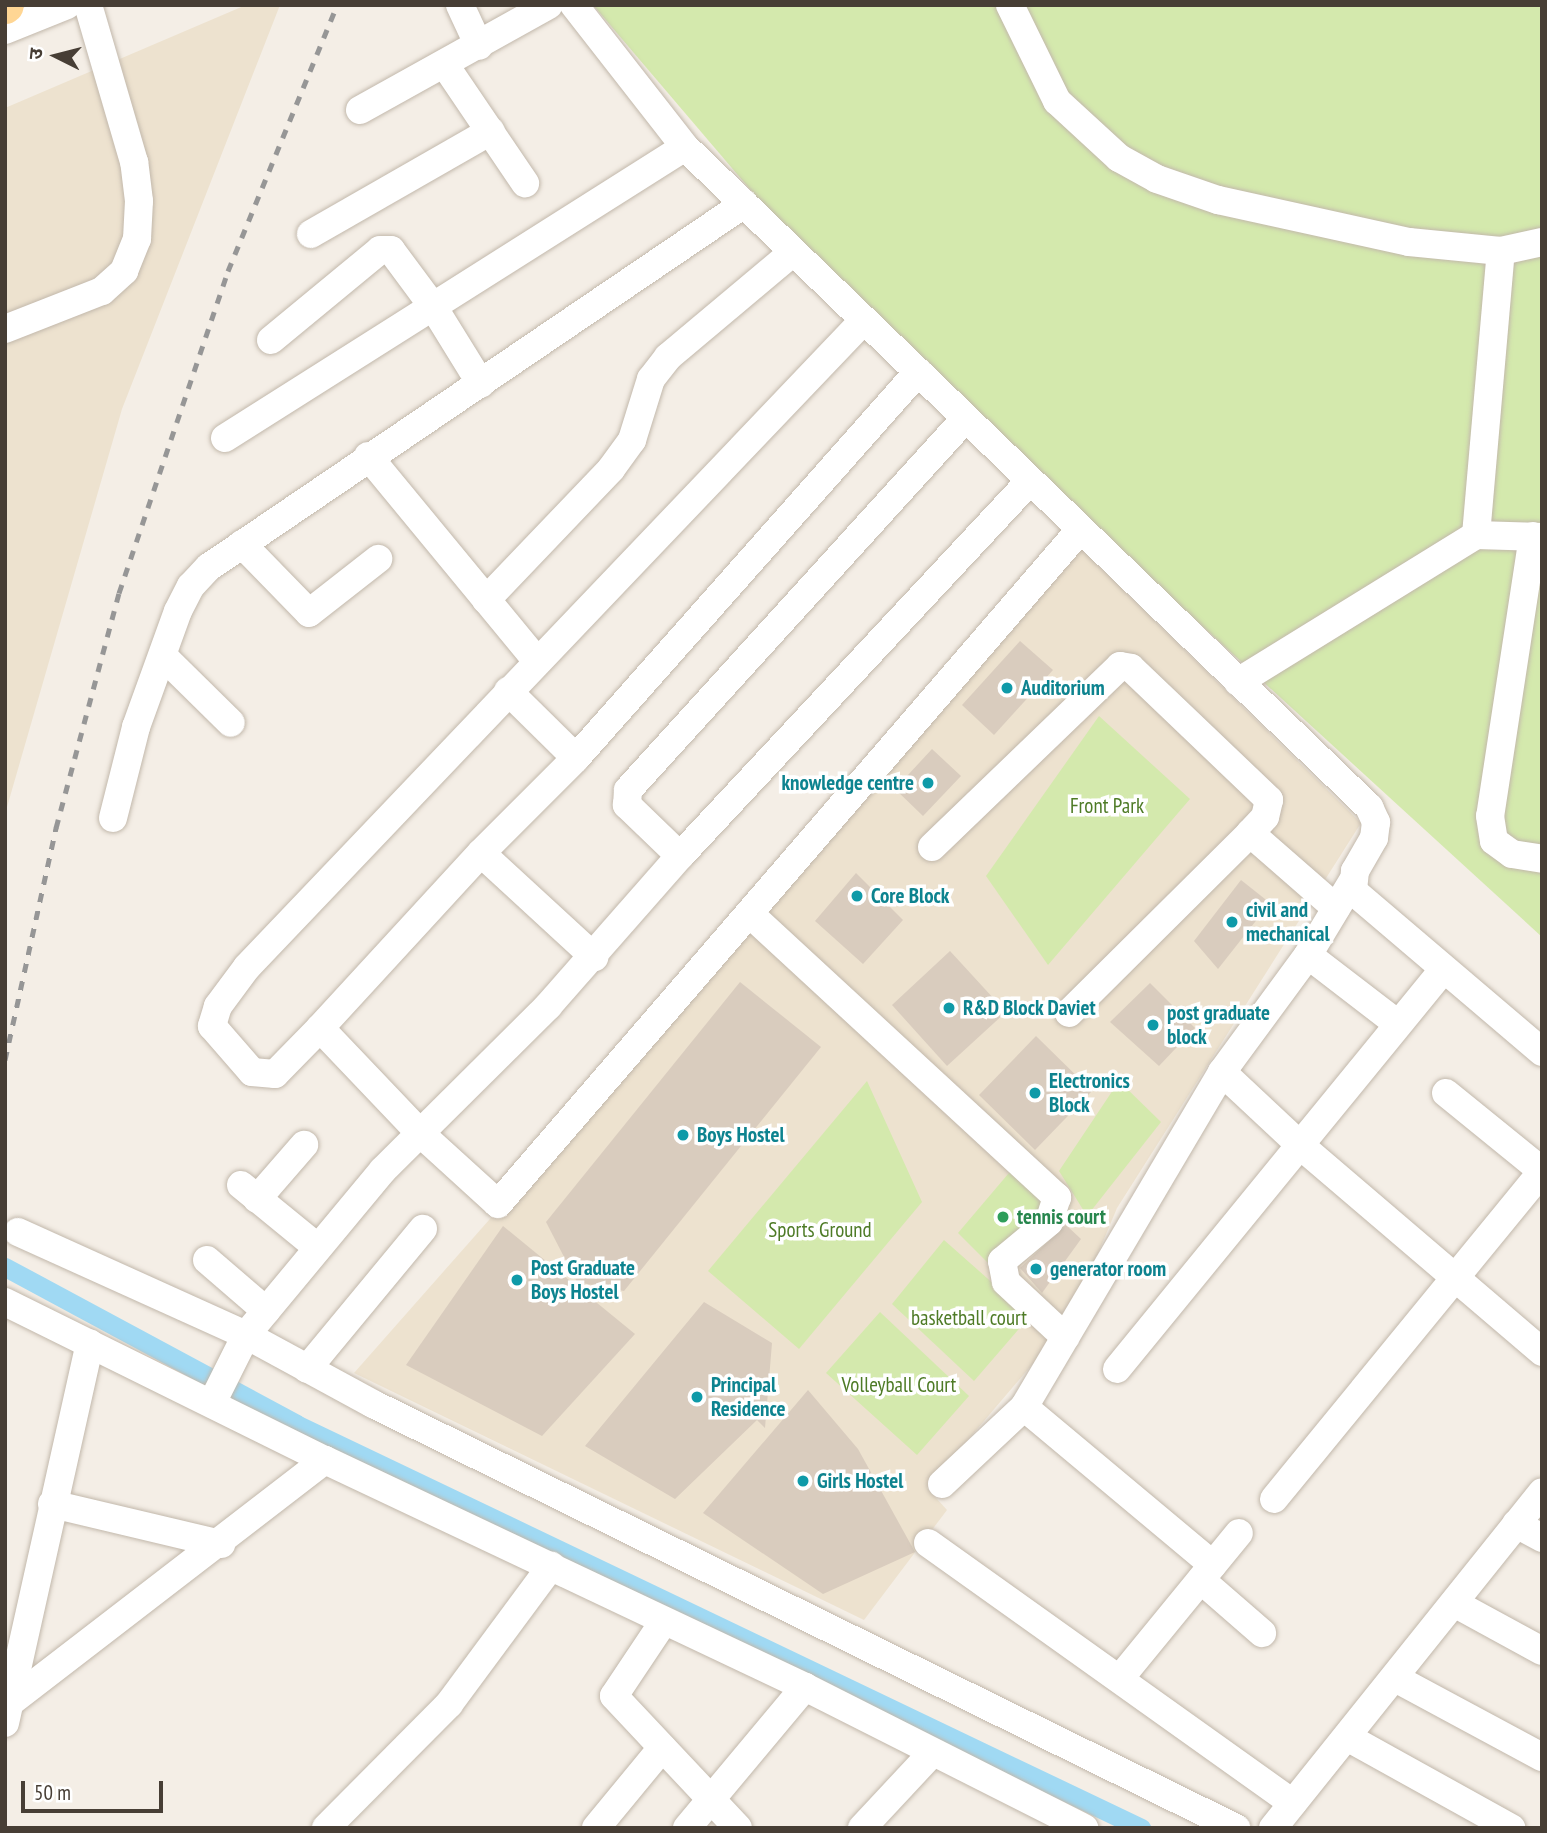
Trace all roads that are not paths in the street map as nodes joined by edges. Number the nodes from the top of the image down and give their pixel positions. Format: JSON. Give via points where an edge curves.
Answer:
{"nodes":[{"id":1,"x":67,"y":5,"type":"edge"},
{"id":2,"x":88,"y":5,"type":"edge"},
{"id":3,"x":460,"y":5,"type":"edge"},
{"id":4,"x":549,"y":5,"type":"edge"},
{"id":5,"x":574,"y":5,"type":"edge"},
{"id":6,"x":1010,"y":5,"type":"edge"},
{"id":7,"x":5,"y":30,"type":"edge"},
{"id":8,"x":479,"y":46,"type":"junction"},
{"id":9,"x":445,"y":65,"type":"junction"},
{"id":10,"x":360,"y":110,"type":"dead end"},
{"id":11,"x":491,"y":131,"type":"junction"},
{"id":12,"x":685,"y":146,"type":"junction"},
{"id":13,"x":524,"y":183,"type":"dead end"},
{"id":14,"x":744,"y":204,"type":"junction"},
{"id":15,"x":311,"y":234,"type":"dead end"},
{"id":16,"x":1542,"y":242,"type":"edge"},
{"id":17,"x":1502,"y":251,"type":"junction"},
{"id":18,"x":792,"y":253,"type":"junction"},
{"id":19,"x":434,"y":309,"type":"junction"},
{"id":20,"x":864,"y":320,"type":"junction"},
{"id":21,"x":5,"y":329,"type":"edge"},
{"id":22,"x":271,"y":340,"type":"dead end"},
{"id":23,"x":918,"y":372,"type":"junction"},
{"id":24,"x":481,"y":384,"type":"junction"},
{"id":25,"x":965,"y":419,"type":"junction"},
{"id":26,"x":225,"y":438,"type":"dead end"},
{"id":27,"x":368,"y":456,"type":"junction"},
{"id":28,"x":1030,"y":482,"type":"junction"},
{"id":29,"x":1080,"y":530,"type":"junction"},
{"id":30,"x":1476,"y":535,"type":"junction"},
{"id":31,"x":1537,"y":536,"type":"edge"},
{"id":32,"x":242,"y":544,"type":"junction"},
{"id":33,"x":378,"y":559,"type":"dead end"},
{"id":34,"x":486,"y":600,"type":"junction"},
{"id":35,"x":163,"y":656,"type":"junction"},
{"id":36,"x":537,"y":661,"type":"junction"},
{"id":37,"x":1238,"y":681,"type":"junction"},
{"id":38,"x":508,"y":691,"type":"junction"},
{"id":39,"x":231,"y":723,"type":"dead end"},
{"id":40,"x":576,"y":758,"type":"junction"},
{"id":41,"x":113,"y":818,"type":"dead end"},
{"id":42,"x":1250,"y":832,"type":"junction"},
{"id":43,"x":932,"y":847,"type":"dead end"},
{"id":44,"x":481,"y":853,"type":"junction"},
{"id":45,"x":680,"y":856,"type":"junction"},
{"id":46,"x":1542,"y":859,"type":"edge"},
{"id":47,"x":1352,"y":882,"type":"junction"},
{"id":48,"x":1336,"y":908,"type":"junction"},
{"id":49,"x":750,"y":914,"type":"junction"},
{"id":50,"x":1308,"y":955,"type":"junction"},
{"id":51,"x":594,"y":957,"type":"junction"},
{"id":52,"x":1443,"y":970,"type":"junction"},
{"id":53,"x":1069,"y":1013,"type":"dead end"},
{"id":54,"x":1398,"y":1024,"type":"junction"},
{"id":55,"x":320,"y":1028,"type":"junction"},
{"id":56,"x":1542,"y":1052,"type":"edge"},
{"id":57,"x":1222,"y":1072,"type":"junction"},
{"id":58,"x":1447,"y":1093,"type":"dead end"},
{"id":59,"x":420,"y":1133,"type":"junction"},
{"id":60,"x":304,"y":1145,"type":"dead end"},
{"id":61,"x":1301,"y":1146,"type":"junction"},
{"id":62,"x":1542,"y":1172,"type":"edge"},
{"id":63,"x":423,"y":1229,"type":"dead end"},
{"id":64,"x":18,"y":1232,"type":"dead end"},
{"id":65,"x":318,"y":1248,"type":"junction"},
{"id":66,"x":207,"y":1260,"type":"dead end"},
{"id":67,"x":1453,"y":1276,"type":"junction"},
{"id":68,"x":5,"y":1302,"type":"edge"},
{"id":69,"x":266,"y":1311,"type":"junction"},
{"id":70,"x":1065,"y":1337,"type":"junction"},
{"id":71,"x":90,"y":1343,"type":"junction"},
{"id":72,"x":242,"y":1343,"type":"junction"},
{"id":73,"x":1542,"y":1352,"type":"edge"},
{"id":74,"x":307,"y":1368,"type":"junction"},
{"id":75,"x":1117,"y":1369,"type":"dead end"},
{"id":76,"x":215,"y":1395,"type":"junction"},
{"id":77,"x":1024,"y":1407,"type":"junction"},
{"id":78,"x":325,"y":1460,"type":"junction"},
{"id":79,"x":942,"y":1484,"type":"dead end"},
{"id":80,"x":1542,"y":1492,"type":"edge"},
{"id":81,"x":1274,"y":1499,"type":"dead end"},
{"id":82,"x":52,"y":1504,"type":"junction"},
{"id":83,"x":1516,"y":1524,"type":"junction"},
{"id":84,"x":1239,"y":1533,"type":"dead end"},
{"id":85,"x":1542,"y":1538,"type":"edge"},
{"id":86,"x":928,"y":1543,"type":"dead end"},
{"id":87,"x":221,"y":1544,"type":"junction"},
{"id":88,"x":551,"y":1566,"type":"junction"},
{"id":89,"x":1207,"y":1572,"type":"junction"},
{"id":90,"x":1454,"y":1603,"type":"junction"},
{"id":91,"x":664,"y":1622,"type":"junction"},
{"id":92,"x":1262,"y":1633,"type":"dead end"},
{"id":93,"x":1542,"y":1651,"type":"edge"},
{"id":94,"x":1121,"y":1677,"type":"junction"},
{"id":95,"x":1395,"y":1678,"type":"junction"},
{"id":96,"x":805,"y":1687,"type":"junction"},
{"id":97,"x":9,"y":1712,"type":"edge"},
{"id":98,"x":1347,"y":1737,"type":"junction"},
{"id":99,"x":662,"y":1748,"type":"junction"},
{"id":100,"x":932,"y":1753,"type":"junction"},
{"id":101,"x":1542,"y":1757,"type":"edge"},
{"id":102,"x":712,"y":1799,"type":"junction"},
{"id":103,"x":1293,"y":1803,"type":"junction"},
{"id":104,"x":326,"y":1828,"type":"edge"},
{"id":105,"x":596,"y":1828,"type":"edge"},
{"id":106,"x":687,"y":1828,"type":"edge"},
{"id":107,"x":738,"y":1828,"type":"edge"},
{"id":108,"x":862,"y":1828,"type":"edge"},
{"id":109,"x":1084,"y":1828,"type":"edge"},
{"id":110,"x":1236,"y":1828,"type":"edge"},
{"id":111,"x":1273,"y":1828,"type":"edge"},
{"id":112,"x":1511,"y":1828,"type":"edge"}],
"edges":[{"from":1,"to":7,"type":"street"},
{"from":2,"to":21,"type":"street","via":[[134,162],[137,239],[124,271],[102,291]]},
{"from":3,"to":8,"type":"street"},
{"from":4,"to":8,"type":"street"},
{"from":5,"to":12,"type":"street"},
{"from":6,"to":17,"type":"street","via":[[1058,101],[1119,158],[1157,179],[1218,200],[1409,242]]},
{"from":8,"to":9,"type":"street"},
{"from":9,"to":10,"type":"street"},
{"from":9,"to":11,"type":"street"},
{"from":11,"to":13,"type":"street"},
{"from":11,"to":15,"type":"street"},
{"from":12,"to":14,"type":"street"},
{"from":12,"to":19,"type":"street"},
{"from":14,"to":18,"type":"street"},
{"from":14,"to":24,"type":"street"},
{"from":16,"to":17,"type":"street"},
{"from":17,"to":30,"type":"street"},
{"from":18,"to":20,"type":"street"},
{"from":18,"to":34,"type":"street","via":[[668,357],[651,379],[632,440],[611,469]]},
{"from":19,"to":22,"type":"street","via":[[397,254],[385,249]]},
{"from":19,"to":24,"type":"street"},
{"from":19,"to":26,"type":"street"},
{"from":20,"to":23,"type":"street"},
{"from":20,"to":36,"type":"street"},
{"from":23,"to":25,"type":"street"},
{"from":23,"to":40,"type":"street"},
{"from":24,"to":27,"type":"street"},
{"from":25,"to":28,"type":"street"},
{"from":25,"to":45,"type":"street","via":[[628,790],[627,805]]},
{"from":27,"to":32,"type":"street"},
{"from":27,"to":34,"type":"street"},
{"from":28,"to":29,"type":"street"},
{"from":28,"to":45,"type":"street"},
{"from":29,"to":37,"type":"street"},
{"from":29,"to":49,"type":"street"},
{"from":30,"to":31,"type":"street"},
{"from":30,"to":37,"type":"street"},
{"from":31,"to":46,"type":"street","via":[[1490,816],[1494,841],[1512,854]]},
{"from":32,"to":33,"type":"street","via":[[309,613]]},
{"from":32,"to":35,"type":"street","via":[[191,586]]},
{"from":34,"to":36,"type":"street"},
{"from":35,"to":39,"type":"street"},
{"from":35,"to":41,"type":"street","via":[[136,727]]},
{"from":36,"to":38,"type":"street"},
{"from":37,"to":47,"type":"street","via":[[1368,807],[1376,822],[1374,838]]},
{"from":38,"to":40,"type":"street"},
{"from":38,"to":55,"type":"street","via":[[428,781],[247,967],[218,1006],[212,1026],[252,1072],[268,1077]]},
{"from":40,"to":44,"type":"street"},
{"from":42,"to":43,"type":"street","via":[[1265,817],[1269,800],[1131,668],[1120,666]]},
{"from":42,"to":48,"type":"street"},
{"from":42,"to":53,"type":"street"},
{"from":44,"to":51,"type":"street"},
{"from":44,"to":55,"type":"street"},
{"from":45,"to":51,"type":"street"},
{"from":47,"to":48,"type":"street"},
{"from":47,"to":52,"type":"street","via":[[1358,899]]},
{"from":48,"to":50,"type":"street"},
{"from":49,"to":59,"type":"street","via":[[498,1204]]},
{"from":49,"to":70,"type":"street","via":[[1057,1197],[1049,1222],[1002,1261],[1006,1282]]},
{"from":50,"to":54,"type":"street"},
{"from":50,"to":57,"type":"street"},
{"from":51,"to":59,"type":"street"},
{"from":52,"to":54,"type":"street"},
{"from":52,"to":56,"type":"street"},
{"from":54,"to":61,"type":"street"},
{"from":55,"to":59,"type":"street"},
{"from":57,"to":61,"type":"street"},
{"from":57,"to":70,"type":"street"},
{"from":58,"to":62,"type":"street"},
{"from":59,"to":65,"type":"street"},
{"from":60,"to":65,"type":"street","via":[[249,1192]]},
{"from":61,"to":67,"type":"street"},
{"from":61,"to":75,"type":"street"},
{"from":62,"to":67,"type":"street"},
{"from":63,"to":74,"type":"street"},
{"from":64,"to":72,"type":"street"},
{"from":65,"to":69,"type":"street"},
{"from":66,"to":69,"type":"street"},
{"from":67,"to":73,"type":"street"},
{"from":67,"to":81,"type":"street"},
{"from":68,"to":71,"type":"street"},
{"from":69,"to":72,"type":"street"},
{"from":70,"to":77,"type":"street"},
{"from":71,"to":76,"type":"street"},
{"from":71,"to":82,"type":"street"},
{"from":72,"to":74,"type":"street"},
{"from":72,"to":76,"type":"street"},
{"from":74,"to":110,"type":"street","via":[[897,1665]]},
{"from":76,"to":78,"type":"street"},
{"from":77,"to":79,"type":"street"},
{"from":77,"to":89,"type":"street"},
{"from":78,"to":87,"type":"street"},
{"from":78,"to":88,"type":"street"},
{"from":80,"to":83,"type":"street"},
{"from":82,"to":87,"type":"street"},
{"from":82,"to":97,"type":"street"},
{"from":83,"to":85,"type":"street"},
{"from":83,"to":90,"type":"street"},
{"from":84,"to":89,"type":"street"},
{"from":86,"to":94,"type":"street"},
{"from":87,"to":97,"type":"street"},
{"from":88,"to":91,"type":"street"},
{"from":88,"to":104,"type":"street","via":[[449,1704]]},
{"from":89,"to":92,"type":"street"},
{"from":89,"to":94,"type":"street"},
{"from":90,"to":93,"type":"street"},
{"from":90,"to":95,"type":"street"},
{"from":91,"to":96,"type":"street"},
{"from":91,"to":99,"type":"street","via":[[614,1696]]},
{"from":94,"to":103,"type":"street"},
{"from":95,"to":98,"type":"street"},
{"from":95,"to":101,"type":"street"},
{"from":96,"to":100,"type":"street"},
{"from":96,"to":102,"type":"street"},
{"from":98,"to":103,"type":"street"},
{"from":98,"to":112,"type":"street"},
{"from":99,"to":102,"type":"street"},
{"from":99,"to":105,"type":"street"},
{"from":100,"to":108,"type":"street"},
{"from":100,"to":109,"type":"street"},
{"from":102,"to":106,"type":"street"},
{"from":102,"to":107,"type":"street"},
{"from":103,"to":111,"type":"street"}]}
